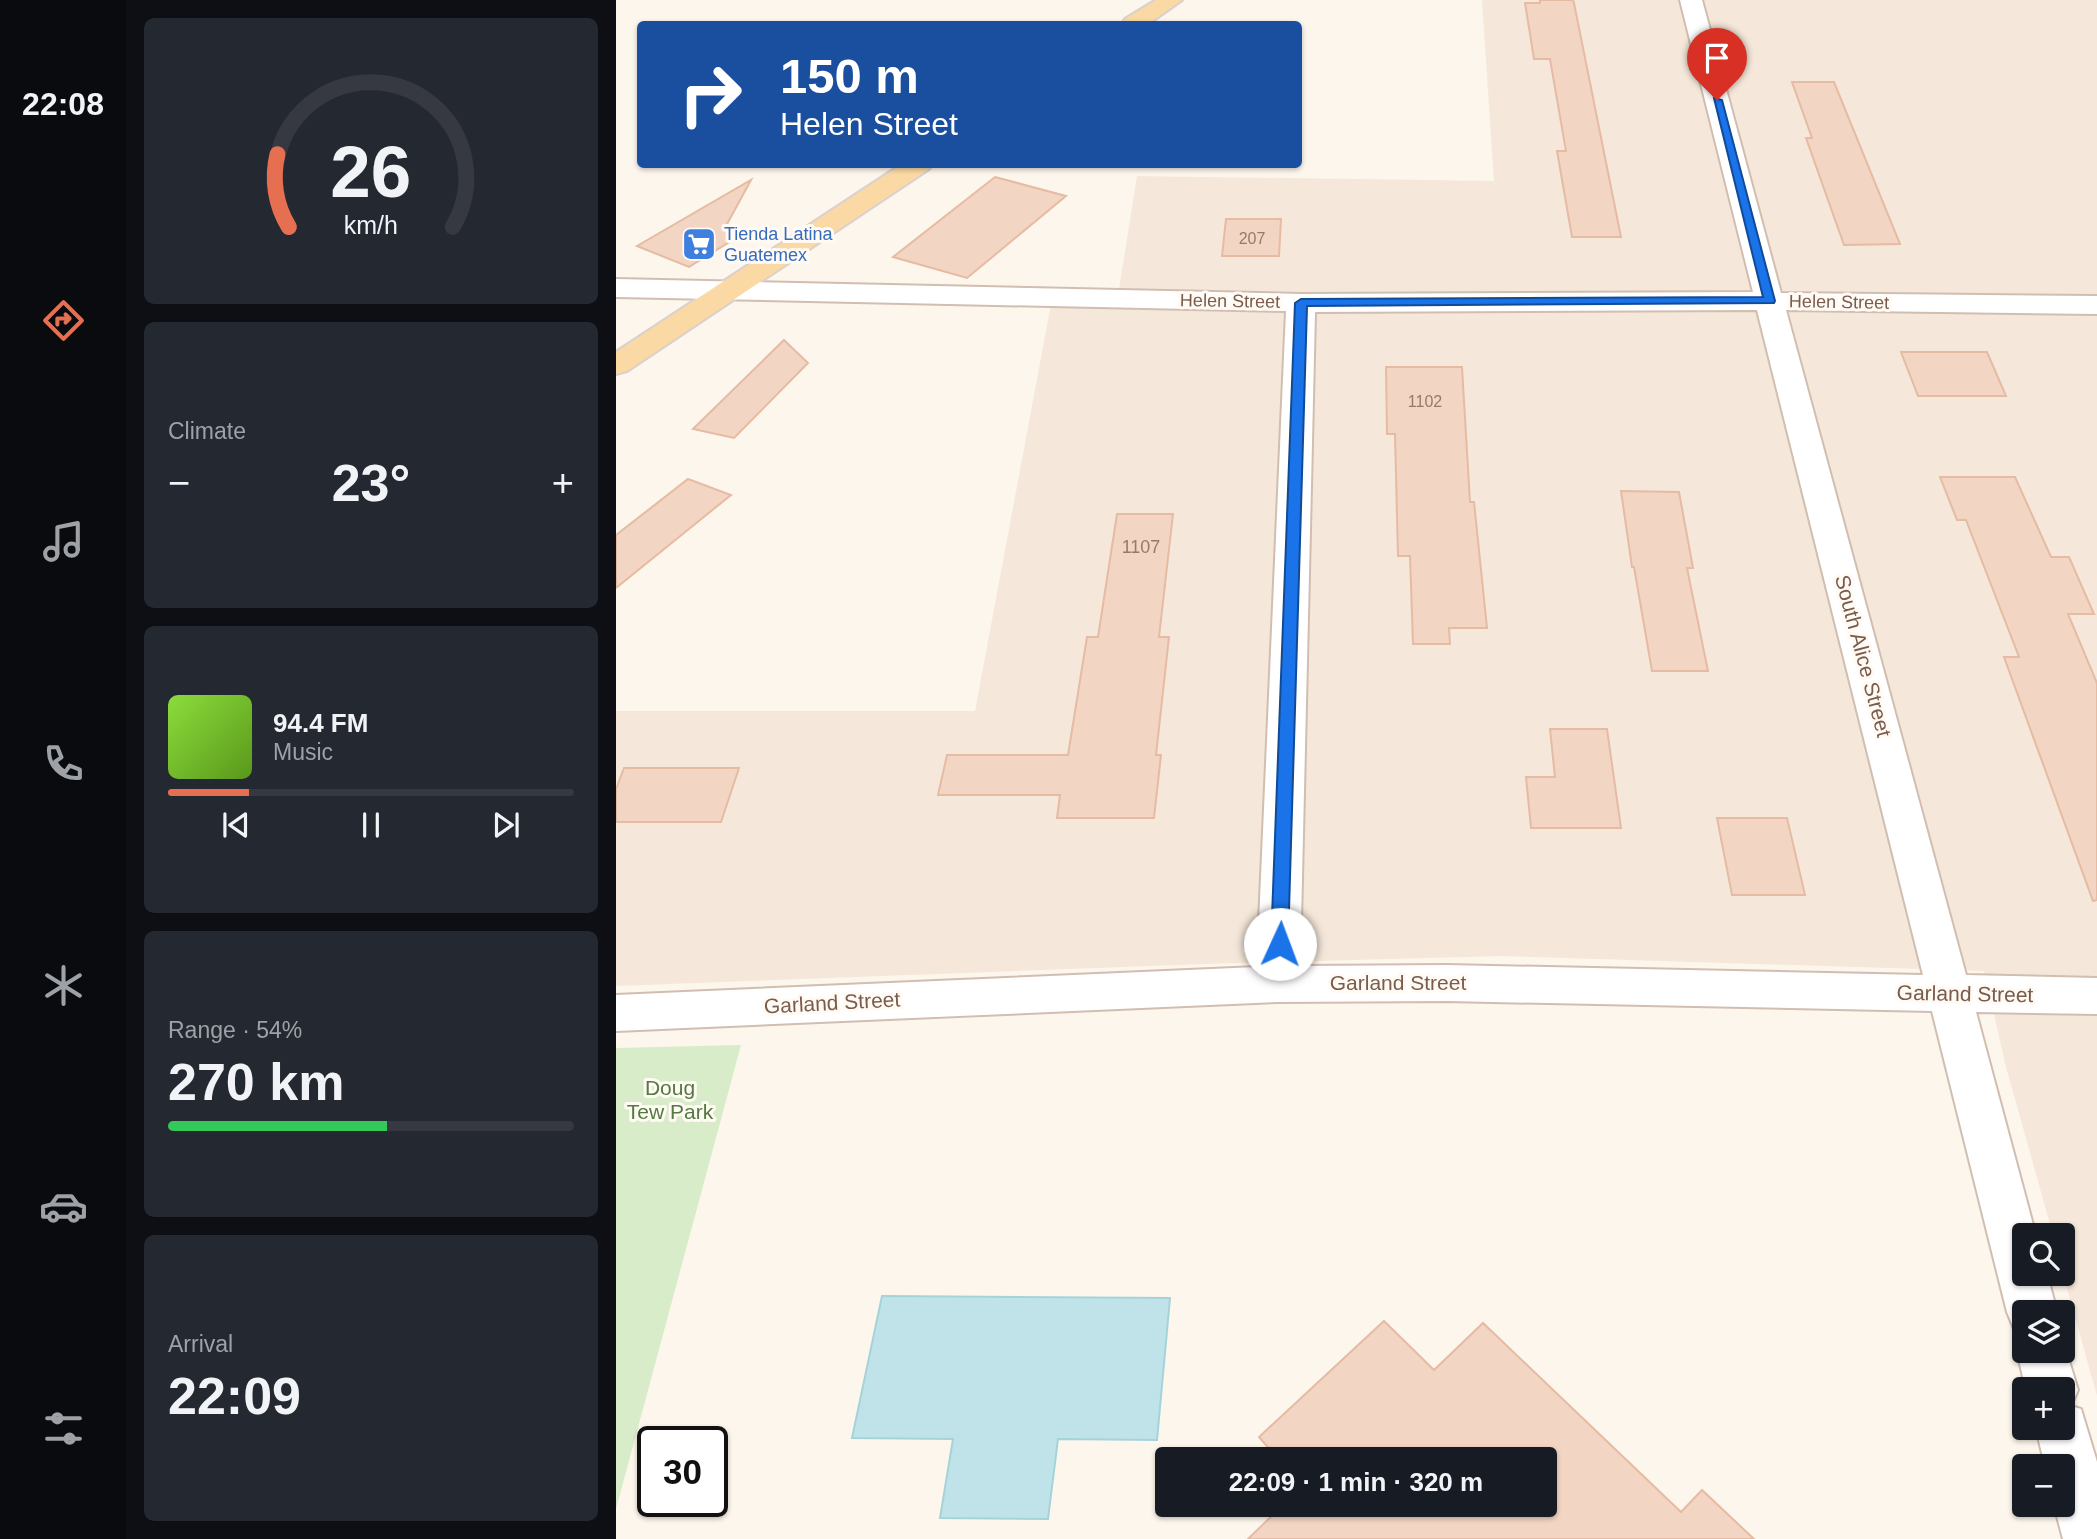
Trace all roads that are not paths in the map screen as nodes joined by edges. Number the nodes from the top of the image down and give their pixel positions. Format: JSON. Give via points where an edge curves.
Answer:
{"nodes":[{"id":1,"x":1171,"y":0,"type":"edge"},
{"id":2,"x":1691,"y":0,"type":"edge"},
{"id":3,"x":1138,"y":21,"type":"edge"},
{"id":4,"x":914,"y":168,"type":"edge"},
{"id":5,"x":616,"y":288,"type":"edge"},
{"id":6,"x":731,"y":289,"type":"junction"},
{"id":7,"x":1769,"y":301,"type":"junction"},
{"id":8,"x":1301,"y":303,"type":"junction"},
{"id":9,"x":2097,"y":305,"type":"edge"},
{"id":10,"x":616,"y":365,"type":"edge"},
{"id":11,"x":1278,"y":984,"type":"junction"},
{"id":12,"x":1952,"y":995,"type":"junction"},
{"id":13,"x":2097,"y":996,"type":"edge"},
{"id":14,"x":616,"y":1013,"type":"edge"},
{"id":15,"x":2029,"y":1300,"type":"edge"},
{"id":16,"x":2065,"y":1440,"type":"edge"},
{"id":17,"x":2090,"y":1539,"type":"edge"}],
"edges":[{"from":1,"to":3,"type":"main road"},
{"from":2,"to":7,"type":"street","name":"South Alice Street"},
{"from":4,"to":6,"type":"main road"},
{"from":5,"to":6,"type":"street","name":"Helen Street"},
{"from":6,"to":8,"type":"street","name":"Helen Street"},
{"from":6,"to":10,"type":"main road"},
{"from":7,"to":8,"type":"street","name":"Helen Street"},
{"from":7,"to":9,"type":"street","name":"Helen Street"},
{"from":7,"to":12,"type":"street","name":"South Alice Street"},
{"from":8,"to":11,"type":"street"},
{"from":11,"to":12,"type":"street","name":"Garland Street","via":[[1447,983]]},
{"from":11,"to":14,"type":"street","name":"Garland Street"},
{"from":12,"to":13,"type":"street","name":"Garland Street"},
{"from":12,"to":15,"type":"street","name":"South Alice Street"},
{"from":16,"to":17,"type":"street"}]}
